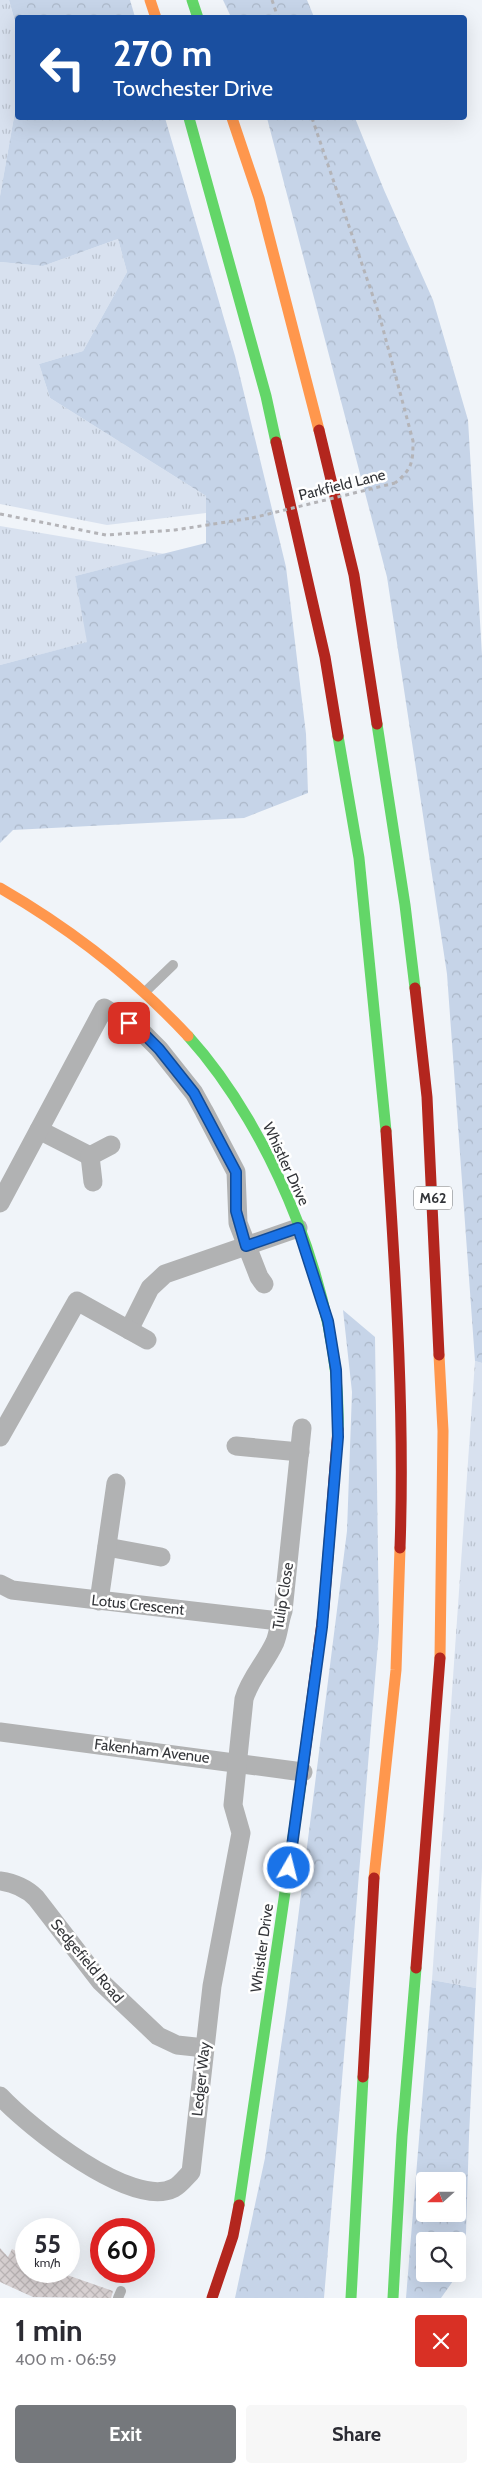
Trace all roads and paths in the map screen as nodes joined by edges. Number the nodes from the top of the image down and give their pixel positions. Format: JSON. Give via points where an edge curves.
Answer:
{"nodes":[{"id":1,"x":150,"y":0,"type":"edge"},
{"id":2,"x":192,"y":0,"type":"edge"},
{"id":3,"x":272,"y":0,"type":"edge"},
{"id":4,"x":155,"y":15,"type":"edge"},
{"id":5,"x":197,"y":15,"type":"edge"},
{"id":6,"x":277,"y":15,"type":"edge"},
{"id":7,"x":190,"y":120,"type":"edge"},
{"id":8,"x":233,"y":120,"type":"edge"},
{"id":9,"x":313,"y":120,"type":"edge"},
{"id":10,"x":0,"y":514,"type":"edge"},
{"id":11,"x":0,"y":888,"type":"edge"},
{"id":12,"x":173,"y":965,"type":"dead end"},
{"id":13,"x":144,"y":992,"type":"junction"},
{"id":14,"x":39,"y":1130,"type":"junction"},
{"id":15,"x":111,"y":1145,"type":"dead end"},
{"id":16,"x":90,"y":1156,"type":"junction"},
{"id":17,"x":93,"y":1182,"type":"dead end"},
{"id":18,"x":0,"y":1203,"type":"edge"},
{"id":19,"x":298,"y":1228,"type":"junction"},
{"id":20,"x":246,"y":1246,"type":"junction"},
{"id":21,"x":264,"y":1284,"type":"dead end"},
{"id":22,"x":129,"y":1330,"type":"junction"},
{"id":23,"x":148,"y":1340,"type":"dead end"},
{"id":24,"x":302,"y":1428,"type":"dead end"},
{"id":25,"x":0,"y":1437,"type":"edge"},
{"id":26,"x":236,"y":1446,"type":"dead end"},
{"id":27,"x":300,"y":1452,"type":"junction"},
{"id":28,"x":116,"y":1483,"type":"dead end"},
{"id":29,"x":107,"y":1547,"type":"junction"},
{"id":30,"x":161,"y":1557,"type":"dead end"},
{"id":31,"x":0,"y":1584,"type":"edge"},
{"id":32,"x":99,"y":1601,"type":"junction"},
{"id":33,"x":279,"y":1621,"type":"junction"},
{"id":34,"x":0,"y":1732,"type":"edge"},
{"id":35,"x":236,"y":1762,"type":"junction"},
{"id":36,"x":303,"y":1772,"type":"junction"},
{"id":37,"x":0,"y":1881,"type":"edge"},
{"id":38,"x":205,"y":2048,"type":"junction"},
{"id":39,"x":2,"y":2103,"type":"edge"},
{"id":40,"x":212,"y":2298,"type":"edge"},
{"id":41,"x":351,"y":2298,"type":"edge"},
{"id":42,"x":393,"y":2298,"type":"edge"}],
"edges":[{"from":1,"to":4,"type":"main road"},
{"from":2,"to":5,"type":"main road"},
{"from":3,"to":6,"type":"path"},
{"from":7,"to":41,"type":"main road","via":[[266,396],[325,657],[359,858],[384,1098],[403,1468],[396,1670],[374,1875]]},
{"from":8,"to":42,"type":"main road","number":"M62","via":[[258,198],[296,338],[354,575],[404,905],[427,1097],[443,1431],[440,1662],[402,2136]]},
{"from":9,"to":10,"type":"path","name":"Parkfield Lane","bridge":true,"via":[[379,314],[413,441],[409,472],[395,483],[252,518],[174,530],[106,535]]},
{"from":11,"to":13,"type":"main road","name":"Whistler Drive","via":[[75,934]]},
{"from":12,"to":13,"type":"lane"},
{"from":13,"to":19,"type":"main road","name":"Whistler Drive","via":[[200,1051],[243,1110],[277,1173]]},
{"from":14,"to":16,"type":"street"},
{"from":14,"to":18,"type":"street"},
{"from":14,"to":20,"type":"street","via":[[104,1008],[138,1028],[194,1093],[236,1172],[236,1211]]},
{"from":15,"to":16,"type":"street"},
{"from":16,"to":17,"type":"street"},
{"from":19,"to":20,"type":"street"},
{"from":19,"to":36,"type":"main road","name":"Whistler Drive","via":[[328,1321],[336,1370],[338,1437],[322,1627]]},
{"from":20,"to":21,"type":"street"},
{"from":20,"to":22,"type":"street","via":[[165,1274],[150,1288]]},
{"from":22,"to":23,"type":"street"},
{"from":22,"to":25,"type":"street","via":[[77,1301]]},
{"from":24,"to":27,"type":"street","name":"Tulip Close"},
{"from":26,"to":27,"type":"street"},
{"from":27,"to":33,"type":"street","name":"Tulip Close","via":[[283,1612]]},
{"from":28,"to":29,"type":"street"},
{"from":29,"to":30,"type":"street"},
{"from":29,"to":32,"type":"street"},
{"from":31,"to":32,"type":"street","name":"Lotus Crescent","via":[[12,1590]]},
{"from":32,"to":33,"type":"street","name":"Lotus Crescent"},
{"from":33,"to":35,"type":"street","name":"Tulip Close","via":[[276,1640],[247,1690]]},
{"from":34,"to":35,"type":"street","name":"Fakenham Avenue"},
{"from":35,"to":36,"type":"street","name":"Fakenham Avenue"},
{"from":35,"to":38,"type":"street","name":"Ledger Way","via":[[233,1805],[241,1833],[212,1986]]},
{"from":36,"to":40,"type":"main road","name":"Whistler Drive","via":[[242,2193],[233,2236]]},
{"from":37,"to":38,"type":"street","name":"Sedgefield Road","via":[[28,1890],[106,1987],[158,2036],[178,2045]]},
{"from":38,"to":39,"type":"street","name":"Ledger Way","via":[[191,2172],[174,2188],[151,2192],[112,2180]]}]}
